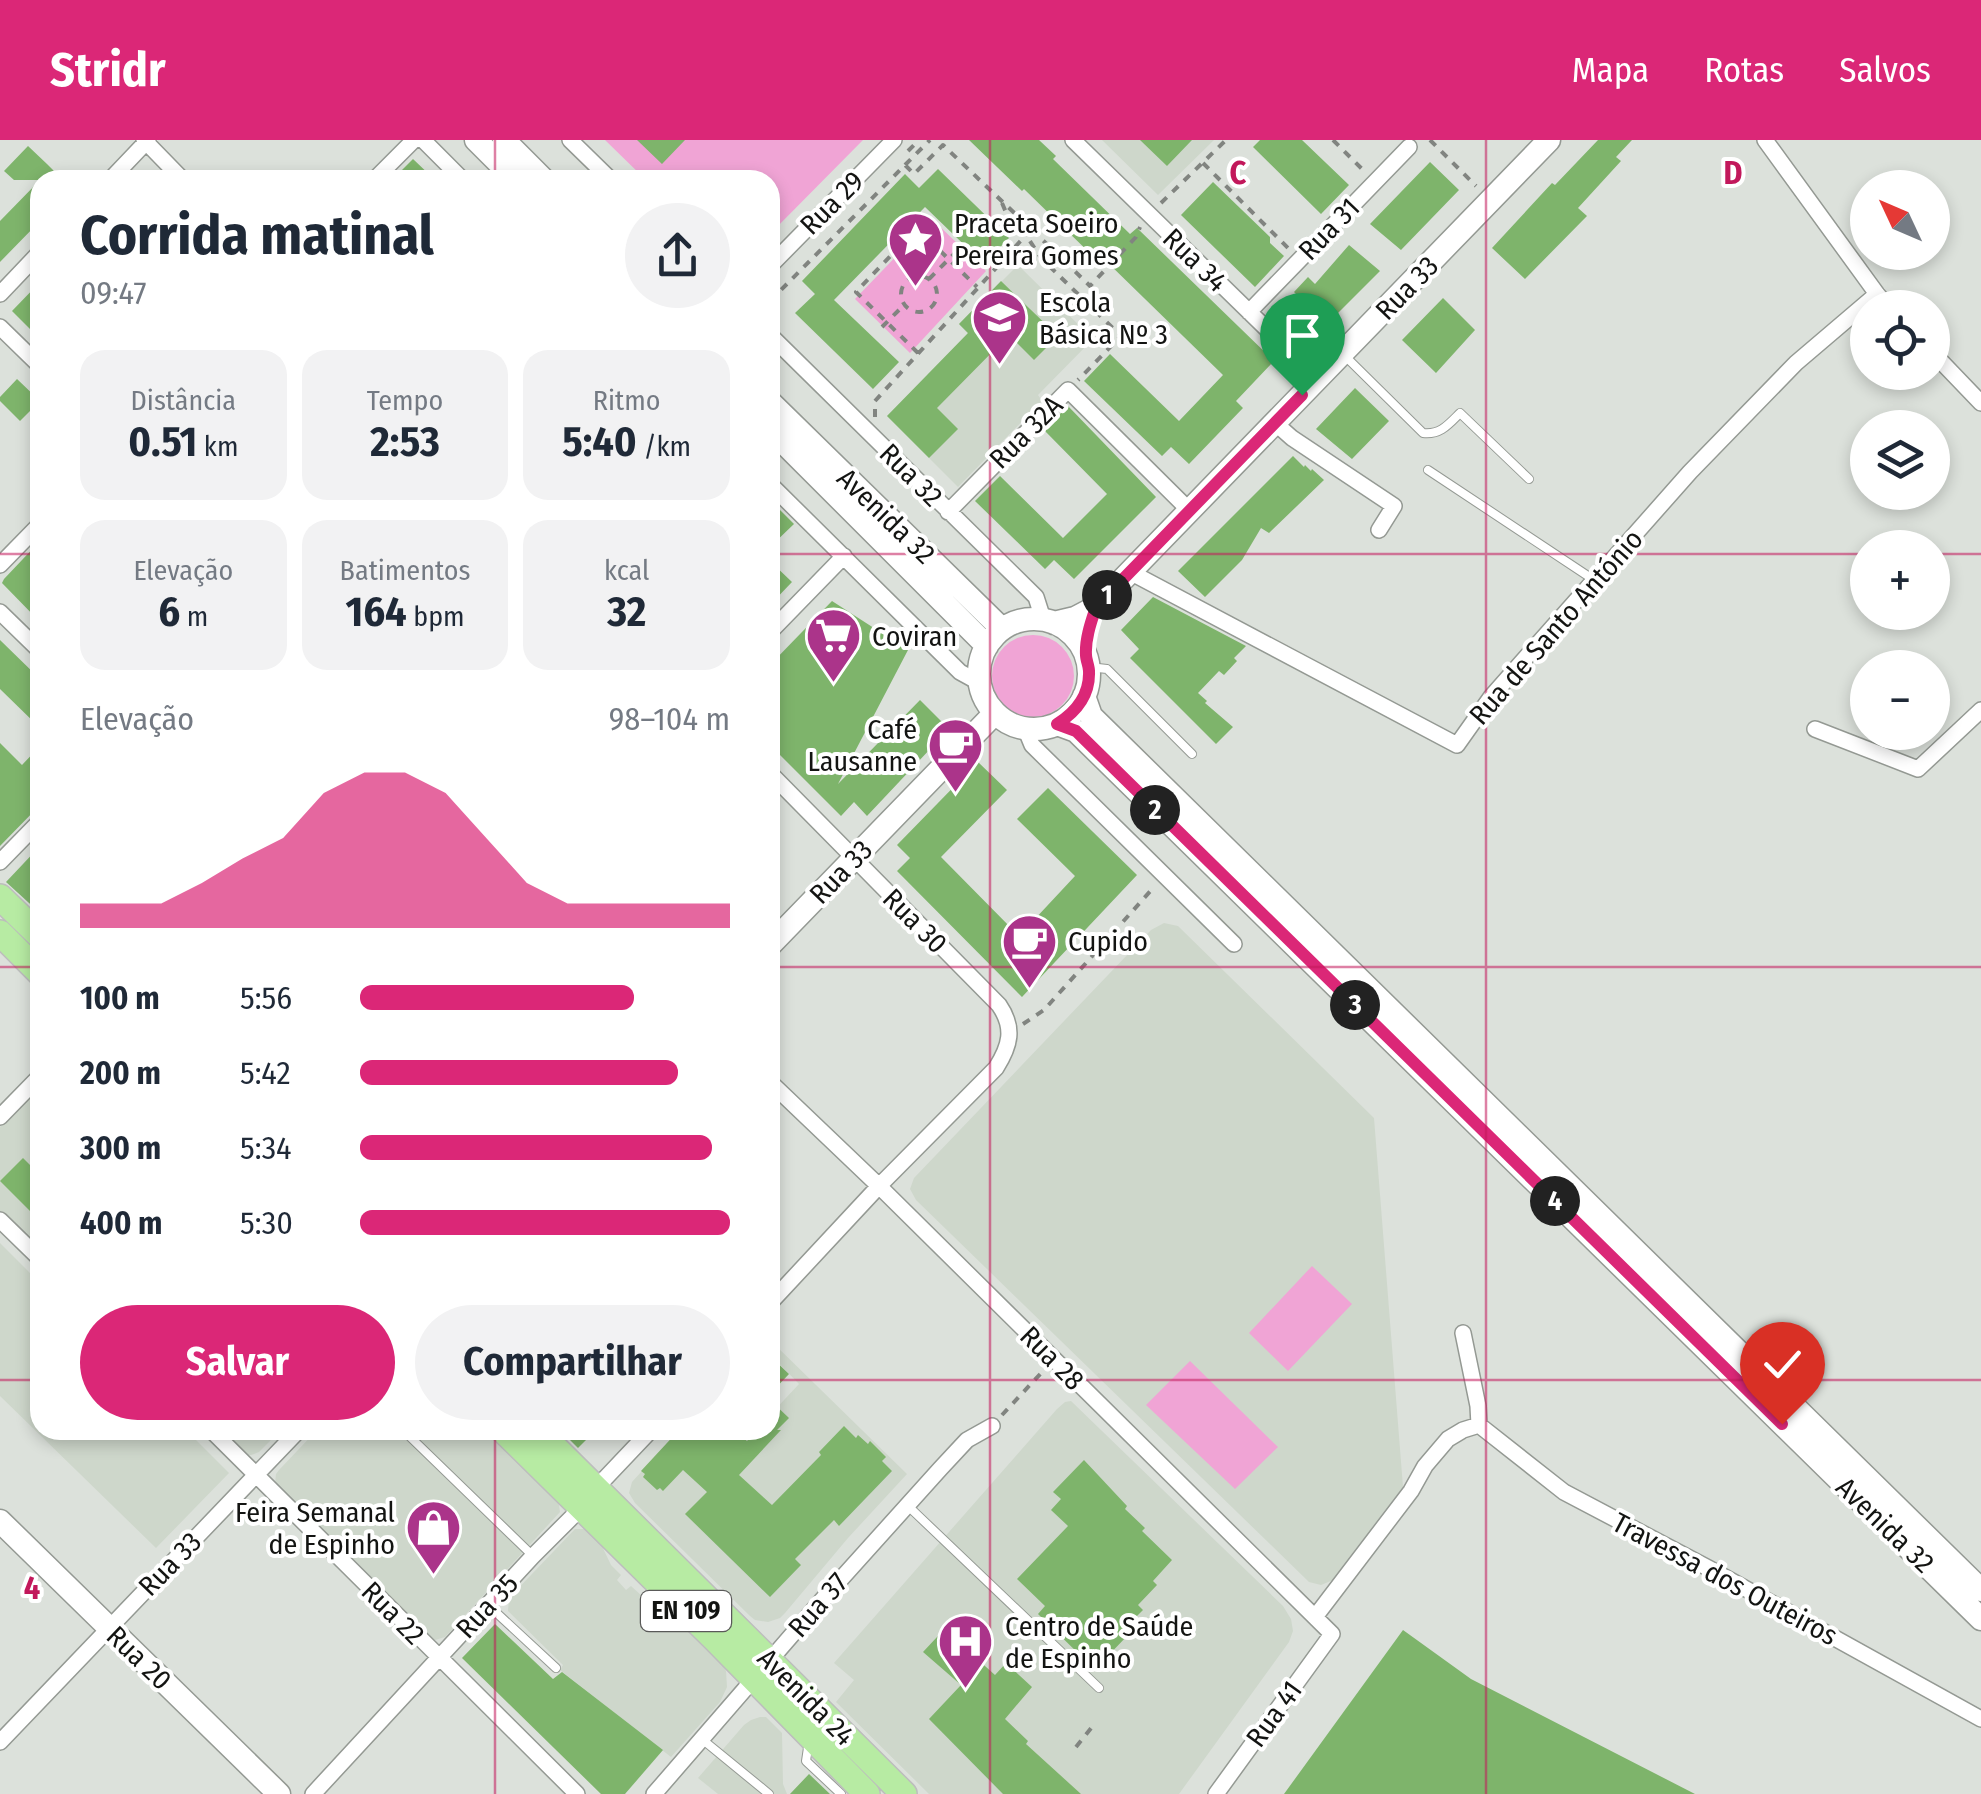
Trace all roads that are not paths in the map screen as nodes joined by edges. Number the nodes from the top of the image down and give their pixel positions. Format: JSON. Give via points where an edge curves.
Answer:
{"nodes":[{"id":1,"x":414,"y":140,"type":"edge"},
{"id":2,"x":423,"y":140,"type":"edge"},
{"id":3,"x":476,"y":140,"type":"edge"},
{"id":4,"x":504,"y":140,"type":"edge"},
{"id":5,"x":570,"y":140,"type":"edge"},
{"id":6,"x":894,"y":140,"type":"edge"},
{"id":7,"x":1073,"y":140,"type":"edge"},
{"id":8,"x":1550,"y":140,"type":"edge"},
{"id":9,"x":1765,"y":140,"type":"edge"},
{"id":10,"x":146,"y":141,"type":"edge"},
{"id":11,"x":1409,"y":147,"type":"dead end"},
{"id":12,"x":119,"y":170,"type":"edge"},
{"id":13,"x":174,"y":170,"type":"edge"},
{"id":14,"x":384,"y":170,"type":"edge"},
{"id":15,"x":454,"y":170,"type":"edge"},
{"id":16,"x":506,"y":170,"type":"edge"},
{"id":17,"x":534,"y":170,"type":"edge"},
{"id":18,"x":601,"y":170,"type":"edge"},
{"id":19,"x":780,"y":256,"type":"edge"},
{"id":20,"x":30,"y":262,"type":"edge"},
{"id":21,"x":1873,"y":290,"type":"edge"},
{"id":22,"x":0,"y":294,"type":"edge"},
{"id":23,"x":1250,"y":312,"type":"junction"},
{"id":24,"x":1850,"y":316,"type":"edge"},
{"id":25,"x":0,"y":326,"type":"edge"},
{"id":26,"x":780,"y":345,"type":"edge"},
{"id":27,"x":1343,"y":354,"type":"junction"},
{"id":28,"x":30,"y":356,"type":"edge"},
{"id":29,"x":1950,"y":371,"type":"edge"},
{"id":30,"x":1318,"y":379,"type":"junction"},
{"id":31,"x":1981,"y":403,"type":"edge"},
{"id":32,"x":780,"y":413,"type":"edge"},
{"id":33,"x":1275,"y":423,"type":"junction"},
{"id":34,"x":780,"y":439,"type":"edge"},
{"id":35,"x":1428,"y":470,"type":"dead end"},
{"id":36,"x":1529,"y":479,"type":"dead end"},
{"id":37,"x":780,"y":494,"type":"edge"},
{"id":38,"x":1190,"y":511,"type":"junction"},
{"id":39,"x":948,"y":512,"type":"junction"},
{"id":40,"x":1378,"y":530,"type":"dead end"},
{"id":41,"x":30,"y":534,"type":"edge"},
{"id":42,"x":844,"y":556,"type":"junction"},
{"id":43,"x":0,"y":565,"type":"edge"},
{"id":44,"x":1130,"y":572,"type":"junction"},
{"id":45,"x":1594,"y":580,"type":"junction"},
{"id":46,"x":1096,"y":607,"type":"junction"},
{"id":47,"x":0,"y":612,"type":"edge"},
{"id":48,"x":1049,"y":621,"type":"junction"},
{"id":49,"x":780,"y":622,"type":"edge"},
{"id":50,"x":994,"y":638,"type":"junction"},
{"id":51,"x":30,"y":641,"type":"edge"},
{"id":52,"x":1087,"y":661,"type":"junction"},
{"id":53,"x":980,"y":683,"type":"junction"},
{"id":54,"x":1084,"y":696,"type":"junction"},
{"id":55,"x":1981,"y":710,"type":"edge"},
{"id":56,"x":995,"y":713,"type":"junction"},
{"id":57,"x":1057,"y":724,"type":"junction"},
{"id":58,"x":1024,"y":728,"type":"junction"},
{"id":59,"x":1815,"y":729,"type":"dead end"},
{"id":60,"x":1192,"y":754,"type":"dead end"},
{"id":61,"x":780,"y":783,"type":"edge"},
{"id":62,"x":30,"y":831,"type":"edge"},
{"id":63,"x":854,"y":858,"type":"junction"},
{"id":64,"x":0,"y":862,"type":"edge"},
{"id":65,"x":0,"y":897,"type":"edge"},
{"id":66,"x":30,"y":926,"type":"edge"},
{"id":67,"x":0,"y":933,"type":"edge"},
{"id":68,"x":780,"y":935,"type":"edge"},
{"id":69,"x":1234,"y":944,"type":"dead end"},
{"id":70,"x":30,"y":963,"type":"edge"},
{"id":71,"x":30,"y":1086,"type":"edge"},
{"id":72,"x":780,"y":1092,"type":"edge"},
{"id":73,"x":0,"y":1117,"type":"edge"},
{"id":74,"x":879,"y":1186,"type":"junction"},
{"id":75,"x":0,"y":1220,"type":"edge"},
{"id":76,"x":30,"y":1249,"type":"edge"},
{"id":77,"x":780,"y":1292,"type":"edge"},
{"id":78,"x":1463,"y":1333,"type":"dead end"},
{"id":79,"x":1479,"y":1425,"type":"junction"},
{"id":80,"x":992,"y":1426,"type":"dead end"},
{"id":81,"x":221,"y":1440,"type":"edge"},
{"id":82,"x":289,"y":1440,"type":"edge"},
{"id":83,"x":413,"y":1440,"type":"edge"},
{"id":84,"x":515,"y":1440,"type":"edge"},
{"id":85,"x":545,"y":1440,"type":"edge"},
{"id":86,"x":642,"y":1440,"type":"edge"},
{"id":87,"x":255,"y":1475,"type":"junction"},
{"id":88,"x":588,"y":1498,"type":"junction"},
{"id":89,"x":908,"y":1505,"type":"junction"},
{"id":90,"x":0,"y":1521,"type":"edge"},
{"id":91,"x":533,"y":1556,"type":"junction"},
{"id":92,"x":1981,"y":1590,"type":"edge"},
{"id":93,"x":488,"y":1605,"type":"junction"},
{"id":94,"x":1315,"y":1618,"type":"junction"},
{"id":95,"x":1981,"y":1619,"type":"edge"},
{"id":96,"x":108,"y":1629,"type":"junction"},
{"id":97,"x":1332,"y":1634,"type":"joint"},
{"id":98,"x":438,"y":1658,"type":"junction"},
{"id":99,"x":556,"y":1668,"type":"dead end"},
{"id":100,"x":763,"y":1670,"type":"junction"},
{"id":101,"x":1099,"y":1688,"type":"dead end"},
{"id":102,"x":1981,"y":1719,"type":"edge"},
{"id":103,"x":810,"y":1737,"type":"junction"},
{"id":104,"x":702,"y":1739,"type":"junction"},
{"id":105,"x":0,"y":1742,"type":"edge"},
{"id":106,"x":279,"y":1794,"type":"edge"},
{"id":107,"x":313,"y":1794,"type":"edge"},
{"id":108,"x":577,"y":1794,"type":"edge"},
{"id":109,"x":654,"y":1794,"type":"edge"},
{"id":110,"x":770,"y":1794,"type":"edge"},
{"id":111,"x":841,"y":1794,"type":"edge"},
{"id":112,"x":868,"y":1794,"type":"edge"},
{"id":113,"x":904,"y":1794,"type":"edge"},
{"id":114,"x":1216,"y":1794,"type":"edge"}],
"edges":[{"from":1,"to":14,"type":"street"},
{"from":2,"to":15,"type":"street"},
{"from":3,"to":16,"type":"main road"},
{"from":4,"to":17,"type":"main road"},
{"from":5,"to":18,"type":"street"},
{"from":6,"to":19,"type":"street","name":"Rua 29"},
{"from":7,"to":23,"type":"street","name":"Rua 34"},
{"from":8,"to":27,"type":"main road","name":"Rua 33"},
{"from":9,"to":21,"type":"street"},
{"from":10,"to":12,"type":"street"},
{"from":10,"to":13,"type":"street"},
{"from":11,"to":23,"type":"street","name":"Rua 31"},
{"from":20,"to":22,"type":"street"},
{"from":23,"to":30,"type":"street","name":"Rua 34"},
{"from":24,"to":45,"type":"street","name":"Rua de Santo António","via":[[1796,362]]},
{"from":25,"to":28,"type":"street"},
{"from":26,"to":39,"type":"street","name":"Rua 32"},
{"from":27,"to":30,"type":"main road","name":"Rua 33"},
{"from":27,"to":36,"type":"lane","via":[[1423,433],[1444,429],[1460,413]]},
{"from":29,"to":31,"type":"street"},
{"from":30,"to":33,"type":"main road","name":"Rua 33"},
{"from":32,"to":50,"type":"main road","name":"Avenida 32"},
{"from":33,"to":38,"type":"main road","name":"Rua 33"},
{"from":33,"to":40,"type":"street","via":[[1394,506]]},
{"from":34,"to":50,"type":"main road","name":"Avenida 32"},
{"from":35,"to":45,"type":"lane"},
{"from":37,"to":42,"type":"street"},
{"from":38,"to":39,"type":"street","name":"Rua 32A","via":[[1068,390]]},
{"from":38,"to":44,"type":"main road","name":"Rua 33"},
{"from":39,"to":48,"type":"street","name":"Rua 32","via":[[1036,597]]},
{"from":41,"to":43,"type":"street"},
{"from":42,"to":49,"type":"street"},
{"from":42,"to":53,"type":"street","via":[[960,672]]},
{"from":44,"to":45,"type":"street","name":"Rua de Santo António","via":[[1457,745]]},
{"from":44,"to":46,"type":"main road","name":"Rua 33"},
{"from":46,"to":48,"type":"main road","name":"Rua 33"},
{"from":46,"to":52,"type":"main road"},
{"from":47,"to":51,"type":"street"},
{"from":48,"to":50,"type":"main road","via":[[1014,622]]},
{"from":48,"to":52,"type":"main road","via":[[1080,642]]},
{"from":50,"to":53,"type":"main road","via":[[982,658]]},
{"from":52,"to":54,"type":"main road"},
{"from":52,"to":60,"type":"lane","via":[[1107,669]]},
{"from":53,"to":56,"type":"main road"},
{"from":54,"to":57,"type":"main road"},
{"from":54,"to":92,"type":"main road","name":"Avenida 32","via":[[1091,716]]},
{"from":55,"to":59,"type":"street","via":[[1918,769]]},
{"from":56,"to":58,"type":"main road"},
{"from":56,"to":63,"type":"main road","name":"Rua 33"},
{"from":57,"to":58,"type":"main road"},
{"from":57,"to":95,"type":"main road","name":"Avenida 32","via":[[1076,731]]},
{"from":58,"to":69,"type":"street","via":[[1032,745]]},
{"from":61,"to":63,"type":"street","name":"Rua 30"},
{"from":62,"to":64,"type":"street"},
{"from":63,"to":68,"type":"main road","name":"Rua 33"},
{"from":63,"to":74,"type":"street","name":"Rua 30","via":[[998,1005],[1010,1031],[996,1068]]},
{"from":65,"to":66,"type":"main road"},
{"from":67,"to":70,"type":"main road"},
{"from":71,"to":73,"type":"street"},
{"from":72,"to":74,"type":"street","name":"Rua 28"},
{"from":74,"to":77,"type":"street"},
{"from":74,"to":94,"type":"street","name":"Rua 28"},
{"from":75,"to":76,"type":"street"},
{"from":78,"to":79,"type":"street"},
{"from":79,"to":94,"type":"street","via":[[1448,1439],[1425,1466]]},
{"from":79,"to":102,"type":"street","name":"Travessa dos Outeiros","via":[[1564,1492]]},
{"from":80,"to":89,"type":"street","name":"Rua 37","via":[[967,1440]]},
{"from":81,"to":87,"type":"street","name":"Rua 22"},
{"from":82,"to":87,"type":"street","name":"Rua 33"},
{"from":83,"to":91,"type":"lane"},
{"from":84,"to":88,"type":"main road","name":"Avenida 24","number":"EN 109"},
{"from":85,"to":88,"type":"main road","name":"Avenida 24","number":"EN 109"},
{"from":86,"to":88,"type":"street","name":"Rua 35"},
{"from":87,"to":96,"type":"street","name":"Rua 33"},
{"from":87,"to":98,"type":"street","name":"Rua 22"},
{"from":88,"to":91,"type":"street","name":"Rua 35"},
{"from":88,"to":100,"type":"main road","name":"Avenida 24","number":"EN 109"},
{"from":89,"to":100,"type":"street","name":"Rua 37"},
{"from":89,"to":101,"type":"lane"},
{"from":90,"to":96,"type":"main road","name":"Rua 20"},
{"from":91,"to":93,"type":"street","name":"Rua 35"},
{"from":93,"to":98,"type":"street","name":"Rua 35"},
{"from":93,"to":99,"type":"lane"},
{"from":94,"to":97,"type":"street","name":"Rua 28"},
{"from":96,"to":105,"type":"street","name":"Rua 33"},
{"from":96,"to":106,"type":"main road","name":"Rua 20"},
{"from":97,"to":114,"type":"street","name":"Rua 41"},
{"from":98,"to":107,"type":"street","name":"Rua 35"},
{"from":98,"to":108,"type":"street","name":"Rua 22"},
{"from":100,"to":103,"type":"main road","name":"Avenida 24","number":"EN 109"},
{"from":100,"to":104,"type":"street","name":"Rua 37"},
{"from":100,"to":113,"type":"main road","name":"Avenida 24","number":"EN 109"},
{"from":103,"to":111,"type":"lane","via":[[806,1761]]},
{"from":103,"to":112,"type":"main road","name":"Avenida 24","number":"EN 109"},
{"from":104,"to":109,"type":"street","name":"Rua 37"},
{"from":104,"to":110,"type":"lane"}]}
